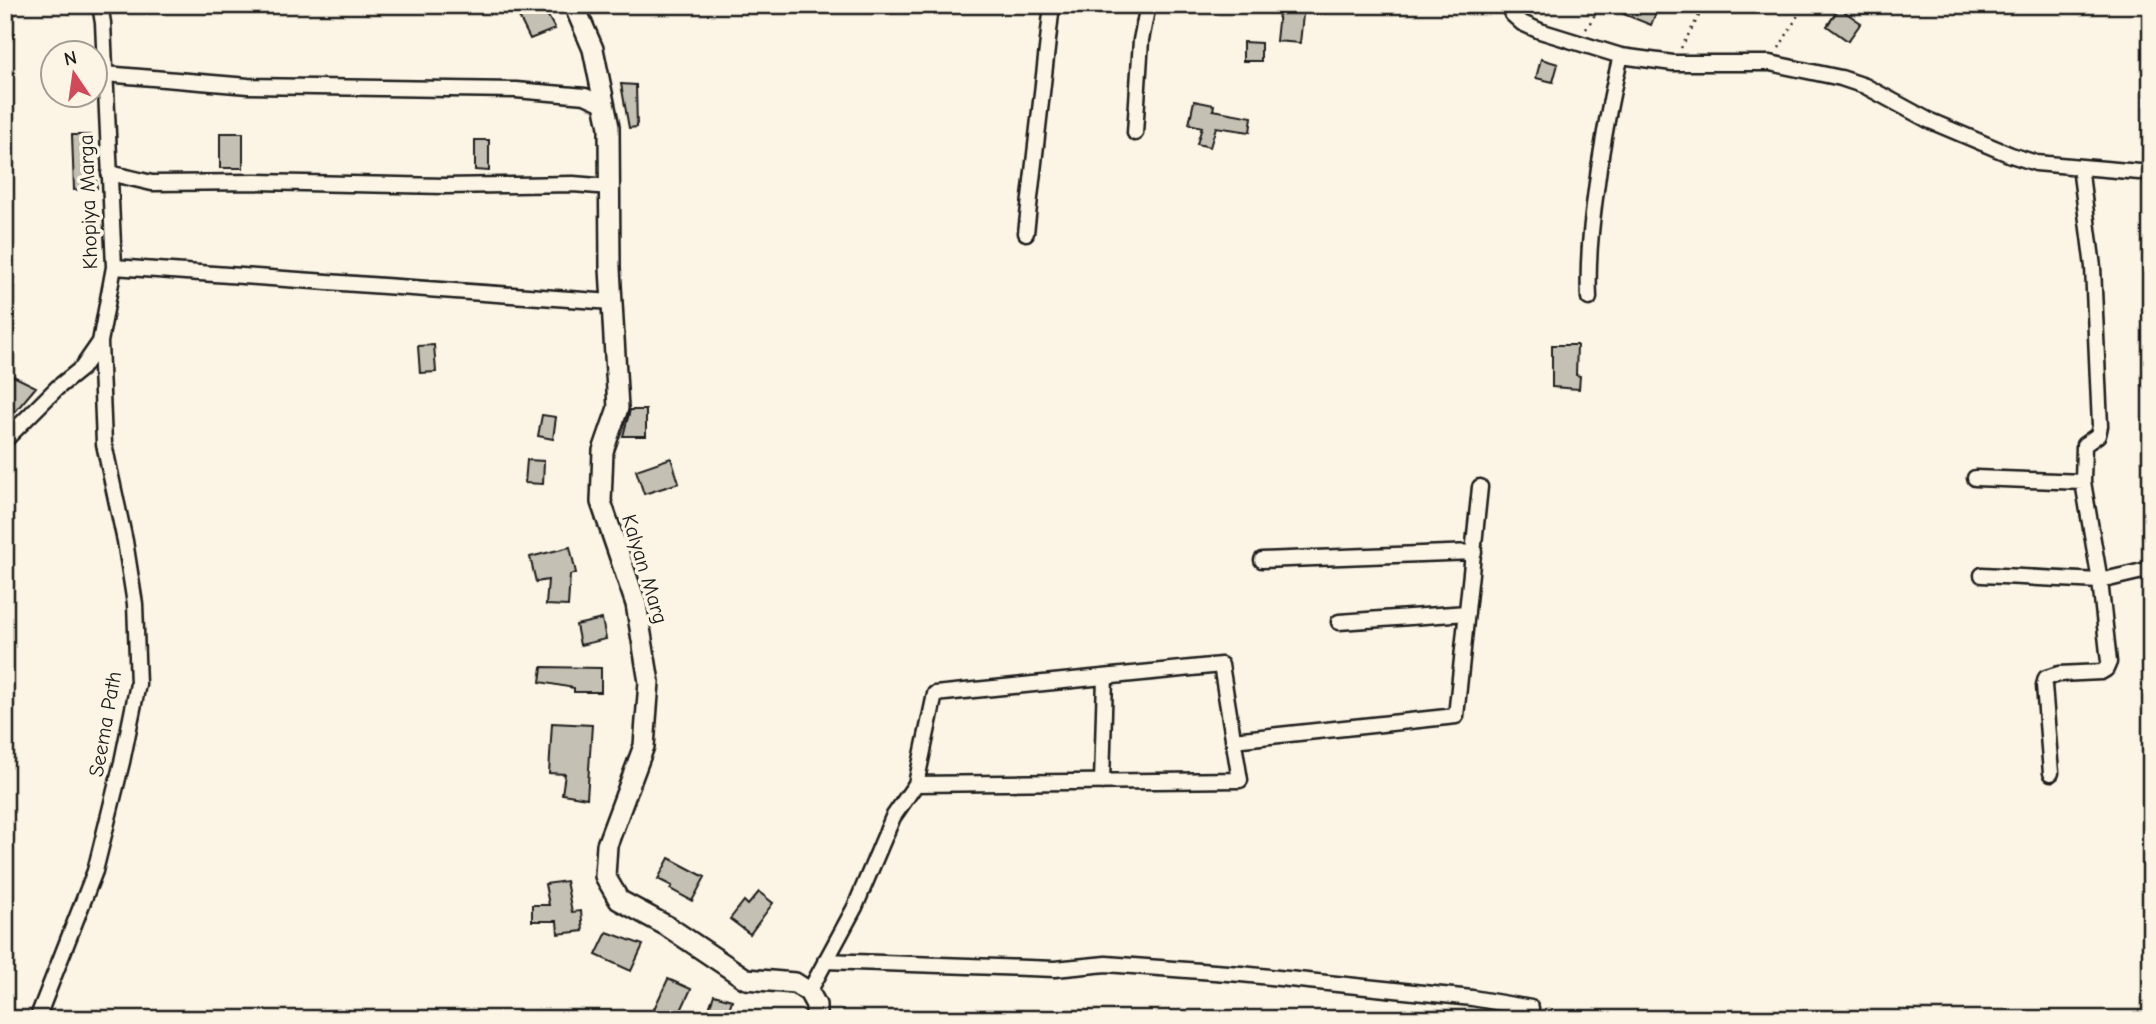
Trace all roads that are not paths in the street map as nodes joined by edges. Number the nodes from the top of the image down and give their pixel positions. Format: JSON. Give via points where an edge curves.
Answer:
{"nodes":[{"id":1,"x":100,"y":5,"type":"edge"},
{"id":2,"x":574,"y":5,"type":"edge"},
{"id":3,"x":1052,"y":5,"type":"edge"},
{"id":4,"x":1148,"y":5,"type":"edge"},
{"id":5,"x":1512,"y":5,"type":"edge"},
{"id":6,"x":102,"y":38,"type":"edge"},
{"id":7,"x":1620,"y":56,"type":"junction"},
{"id":8,"x":108,"y":74,"type":"edge"},
{"id":9,"x":605,"y":105,"type":"junction"},
{"id":10,"x":106,"y":108,"type":"edge"},
{"id":11,"x":1135,"y":133,"type":"dead end"},
{"id":12,"x":2080,"y":167,"type":"junction"},
{"id":13,"x":109,"y":173,"type":"junction"},
{"id":14,"x":2151,"y":173,"type":"edge"},
{"id":15,"x":610,"y":187,"type":"junction"},
{"id":16,"x":1026,"y":233,"type":"dead end"},
{"id":17,"x":114,"y":267,"type":"junction"},
{"id":18,"x":1589,"y":298,"type":"dead end"},
{"id":19,"x":612,"y":302,"type":"junction"},
{"id":20,"x":100,"y":342,"type":"junction"},
{"id":21,"x":5,"y":440,"type":"edge"},
{"id":22,"x":1975,"y":478,"type":"dead end"},
{"id":23,"x":2083,"y":482,"type":"junction"},
{"id":24,"x":1480,"y":487,"type":"dead end"},
{"id":25,"x":1474,"y":552,"type":"junction"},
{"id":26,"x":1262,"y":560,"type":"dead end"},
{"id":27,"x":2151,"y":569,"type":"edge"},
{"id":28,"x":1982,"y":575,"type":"dead end"},
{"id":29,"x":2100,"y":581,"type":"junction"},
{"id":30,"x":1467,"y":613,"type":"junction"},
{"id":31,"x":1339,"y":622,"type":"dead end"},
{"id":32,"x":1105,"y":677,"type":"junction"},
{"id":33,"x":1233,"y":740,"type":"junction"},
{"id":34,"x":2051,"y":773,"type":"dead end"},
{"id":35,"x":1102,"y":782,"type":"junction"},
{"id":36,"x":916,"y":784,"type":"junction"},
{"id":37,"x":825,"y":961,"type":"junction"},
{"id":38,"x":809,"y":992,"type":"junction"},
{"id":39,"x":1531,"y":1008,"type":"dead end"},
{"id":40,"x":37,"y":1019,"type":"edge"},
{"id":41,"x":816,"y":1019,"type":"edge"}],
"edges":[{"from":1,"to":6,"type":"street","name":"Khopiya Marga"},
{"from":2,"to":9,"type":"street","name":"Kalyan Marg","via":[[593,49]]},
{"from":3,"to":16,"type":"street"},
{"from":4,"to":11,"type":"street"},
{"from":5,"to":7,"type":"street","via":[[1512,14],[1522,23]]},
{"from":7,"to":12,"type":"street","via":[[1673,63],[1770,63],[1842,78],[2011,155],[2036,163]]},
{"from":7,"to":18,"type":"street","via":[[1593,211]]},
{"from":8,"to":9,"type":"street","via":[[248,86],[516,90],[584,96]]},
{"from":9,"to":15,"type":"street","name":"Kalyan Marg"},
{"from":10,"to":13,"type":"street","name":"Khopiya Marga"},
{"from":12,"to":14,"type":"street"},
{"from":12,"to":23,"type":"street","via":[[2093,267],[2100,425],[2098,435],[2084,445]]},
{"from":13,"to":15,"type":"street","via":[[152,183]]},
{"from":13,"to":17,"type":"street","name":"Khopiya Marga"},
{"from":15,"to":19,"type":"street","name":"Kalyan Marg"},
{"from":17,"to":19,"type":"street"},
{"from":17,"to":20,"type":"street","name":"Khopiya Marga"},
{"from":19,"to":38,"type":"street","name":"Kalyan Marg","via":[[618,408],[603,451],[601,502],[636,604],[649,682],[644,746],[607,845],[605,876],[619,900],[746,979],[795,983]]},
{"from":20,"to":21,"type":"street","name":"Khopiya Marga","via":[[82,368]]},
{"from":20,"to":40,"type":"street","name":"Seema Path","via":[[104,444],[135,604],[138,684],[95,872]]},
{"from":22,"to":23,"type":"street"},
{"from":23,"to":29,"type":"street"},
{"from":24,"to":25,"type":"street"},
{"from":25,"to":26,"type":"street"},
{"from":25,"to":30,"type":"street"},
{"from":27,"to":29,"type":"street"},
{"from":28,"to":29,"type":"street"},
{"from":29,"to":34,"type":"street","via":[[2109,662],[2101,672],[2046,678]]},
{"from":30,"to":31,"type":"street"},
{"from":30,"to":33,"type":"street","via":[[1456,716]]},
{"from":32,"to":33,"type":"street","via":[[1221,665]]},
{"from":32,"to":35,"type":"street"},
{"from":32,"to":36,"type":"street","via":[[936,694]]},
{"from":33,"to":35,"type":"street","via":[[1240,780]]},
{"from":35,"to":36,"type":"street"},
{"from":36,"to":37,"type":"street","via":[[893,817],[855,907]]},
{"from":37,"to":38,"type":"street"},
{"from":37,"to":39,"type":"street","via":[[1055,969],[1106,964],[1269,976]]},
{"from":38,"to":41,"type":"street","via":[[816,1005]]}]}
